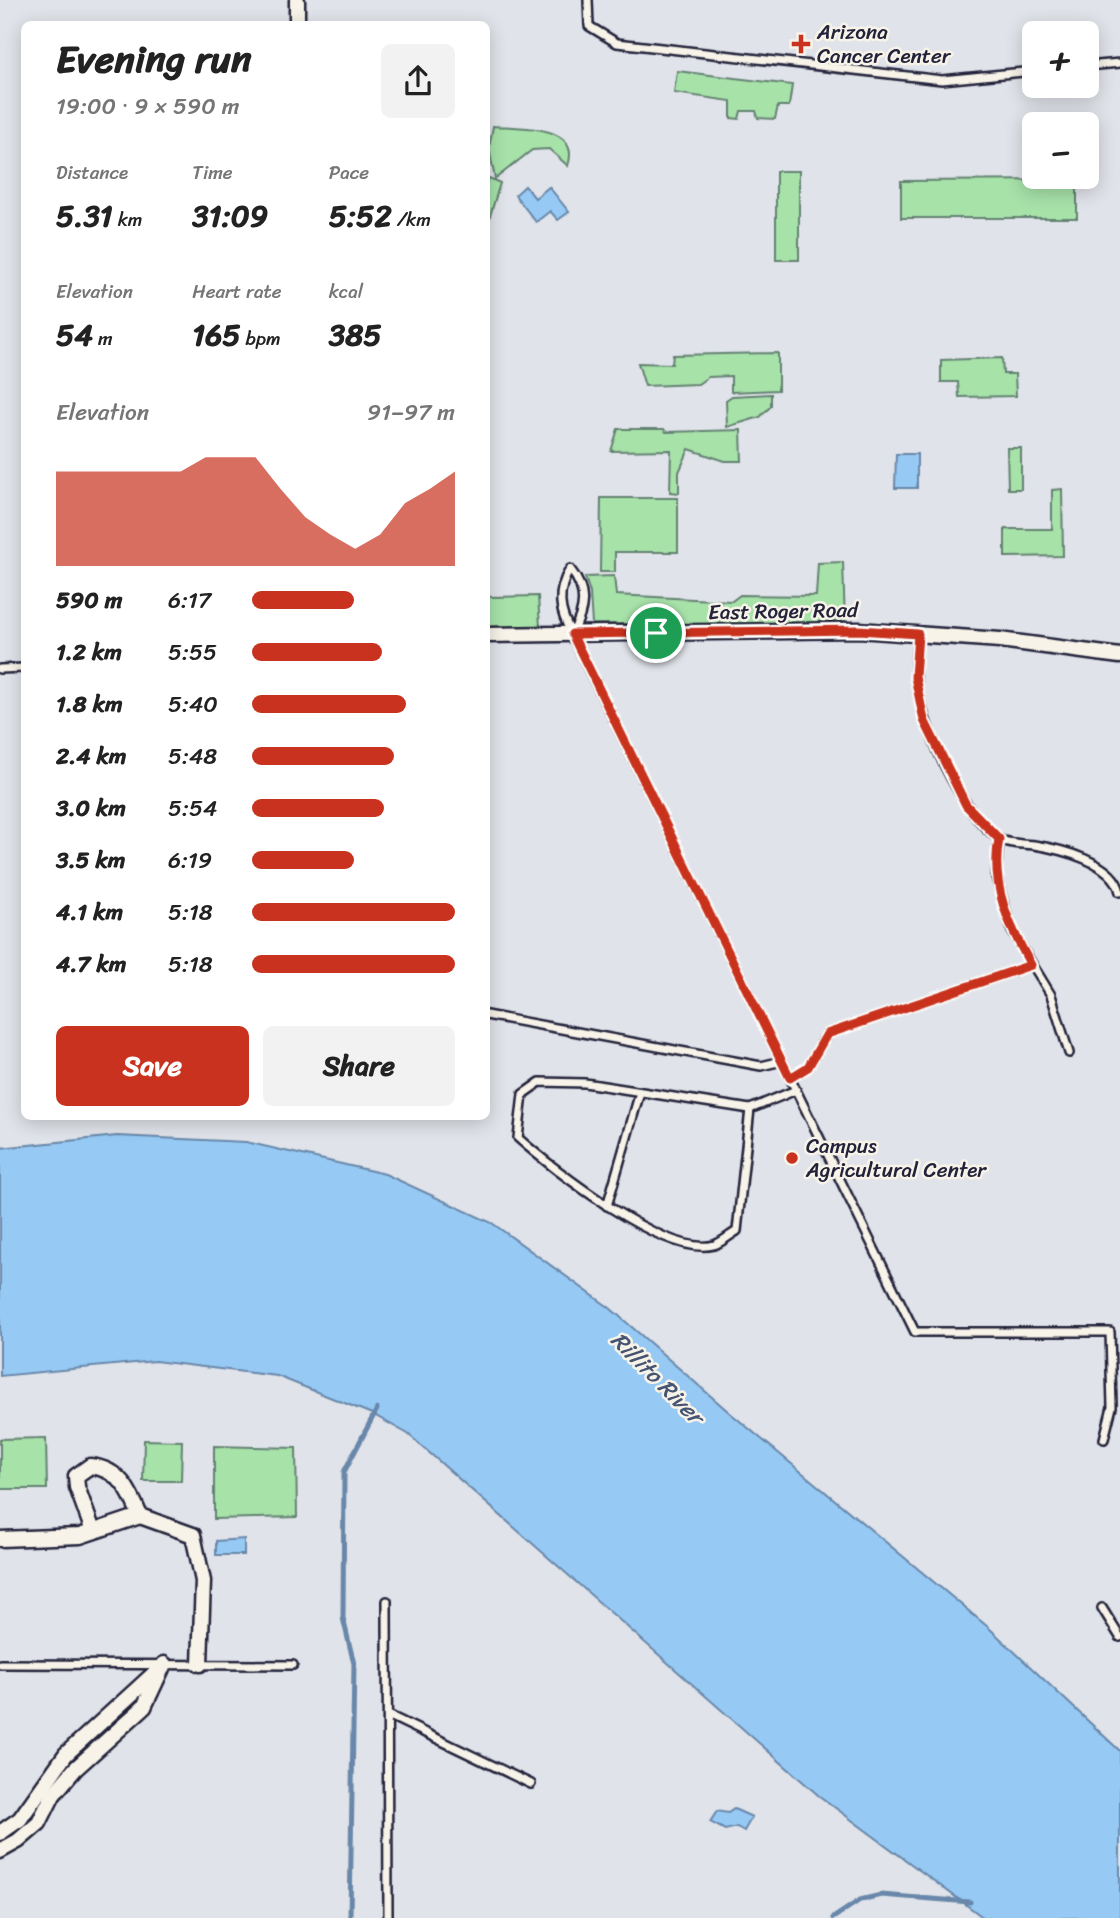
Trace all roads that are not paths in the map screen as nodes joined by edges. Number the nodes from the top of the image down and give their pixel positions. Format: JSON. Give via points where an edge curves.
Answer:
{"nodes":[{"id":1,"x":297,"y":0,"type":"edge"},
{"id":2,"x":589,"y":0,"type":"edge"},
{"id":3,"x":297,"y":21,"type":"edge"},
{"id":4,"x":1120,"y":63,"type":"edge"},
{"id":5,"x":1099,"y":65,"type":"edge"},
{"id":6,"x":1022,"y":72,"type":"edge"},
{"id":7,"x":572,"y":634,"type":"junction"},
{"id":8,"x":918,"y":634,"type":"junction"},
{"id":9,"x":490,"y":635,"type":"edge"},
{"id":10,"x":1120,"y":656,"type":"edge"},
{"id":11,"x":21,"y":668,"type":"edge"},
{"id":12,"x":0,"y":669,"type":"edge"},
{"id":13,"x":999,"y":839,"type":"junction"},
{"id":14,"x":1120,"y":892,"type":"edge"},
{"id":15,"x":1031,"y":965,"type":"junction"},
{"id":16,"x":490,"y":1016,"type":"edge"},
{"id":17,"x":1069,"y":1053,"type":"dead end"},
{"id":18,"x":782,"y":1061,"type":"junction"},
{"id":19,"x":790,"y":1078,"type":"junction"},
{"id":20,"x":796,"y":1090,"type":"junction"},
{"id":21,"x":640,"y":1092,"type":"junction"},
{"id":22,"x":750,"y":1109,"type":"junction"},
{"id":23,"x":607,"y":1206,"type":"junction"},
{"id":24,"x":1104,"y":1439,"type":"dead end"},
{"id":25,"x":140,"y":1516,"type":"junction"},
{"id":26,"x":93,"y":1531,"type":"junction"},
{"id":27,"x":0,"y":1539,"type":"edge"},
{"id":28,"x":387,"y":1601,"type":"dead end"},
{"id":29,"x":1102,"y":1608,"type":"dead end"},
{"id":30,"x":1120,"y":1637,"type":"edge"},
{"id":31,"x":0,"y":1664,"type":"edge"},
{"id":32,"x":164,"y":1664,"type":"junction"},
{"id":33,"x":200,"y":1664,"type":"junction"},
{"id":34,"x":293,"y":1665,"type":"dead end"},
{"id":35,"x":388,"y":1715,"type":"junction"},
{"id":36,"x":83,"y":1740,"type":"junction"},
{"id":37,"x":93,"y":1751,"type":"junction"},
{"id":38,"x":531,"y":1784,"type":"dead end"},
{"id":39,"x":0,"y":1833,"type":"edge"},
{"id":40,"x":0,"y":1851,"type":"edge"},
{"id":41,"x":388,"y":1918,"type":"edge"}],
"edges":[{"from":1,"to":3,"type":"street"},
{"from":2,"to":6,"type":"lane","via":[[589,26],[617,43],[942,80]]},
{"from":4,"to":5,"type":"lane"},
{"from":7,"to":7,"type":"lane","via":[[581,617],[582,584],[570,569],[561,584],[561,614]]},
{"from":7,"to":8,"type":"street","name":"East Roger Road","via":[[859,630]]},
{"from":7,"to":9,"type":"street","name":"East Roger Road"},
{"from":7,"to":18,"type":"lane"},
{"from":8,"to":10,"type":"street","name":"East Roger Road"},
{"from":8,"to":13,"type":"lane","via":[[915,677],[924,720],[966,805]]},
{"from":11,"to":12,"type":"lane"},
{"from":13,"to":14,"type":"lane","via":[[1042,846],[1084,860],[1105,870]]},
{"from":13,"to":15,"type":"lane","via":[[998,885],[1012,931]]},
{"from":15,"to":17,"type":"lane","via":[[1051,995]]},
{"from":15,"to":19,"type":"lane","via":[[827,1034],[808,1067]]},
{"from":16,"to":18,"type":"lane","via":[[761,1066]]},
{"from":18,"to":19,"type":"lane"},
{"from":19,"to":20,"type":"lane"},
{"from":20,"to":22,"type":"lane"},
{"from":20,"to":24,"type":"lane","via":[[915,1332],[1111,1332],[1112,1407]]},
{"from":21,"to":22,"type":"lane"},
{"from":21,"to":23,"type":"lane"},
{"from":21,"to":23,"type":"lane","via":[[540,1082],[523,1094],[518,1138],[559,1175]]},
{"from":22,"to":23,"type":"lane","via":[[737,1231],[713,1245],[685,1243]]},
{"from":25,"to":26,"type":"street"},
{"from":25,"to":26,"type":"street","via":[[120,1479],[90,1466],[76,1476]]},
{"from":25,"to":33,"type":"street","via":[[193,1535],[202,1581]]},
{"from":26,"to":27,"type":"street","via":[[80,1536]]},
{"from":28,"to":35,"type":"lane"},
{"from":29,"to":30,"type":"lane"},
{"from":31,"to":32,"type":"lane"},
{"from":32,"to":33,"type":"lane"},
{"from":32,"to":36,"type":"street"},
{"from":32,"to":37,"type":"street","via":[[144,1707]]},
{"from":33,"to":34,"type":"lane"},
{"from":35,"to":38,"type":"lane"},
{"from":35,"to":41,"type":"lane"},
{"from":36,"to":37,"type":"lane"},
{"from":36,"to":39,"type":"street","via":[[66,1754],[20,1819]]},
{"from":37,"to":40,"type":"street","via":[[53,1795],[40,1823]]}]}
